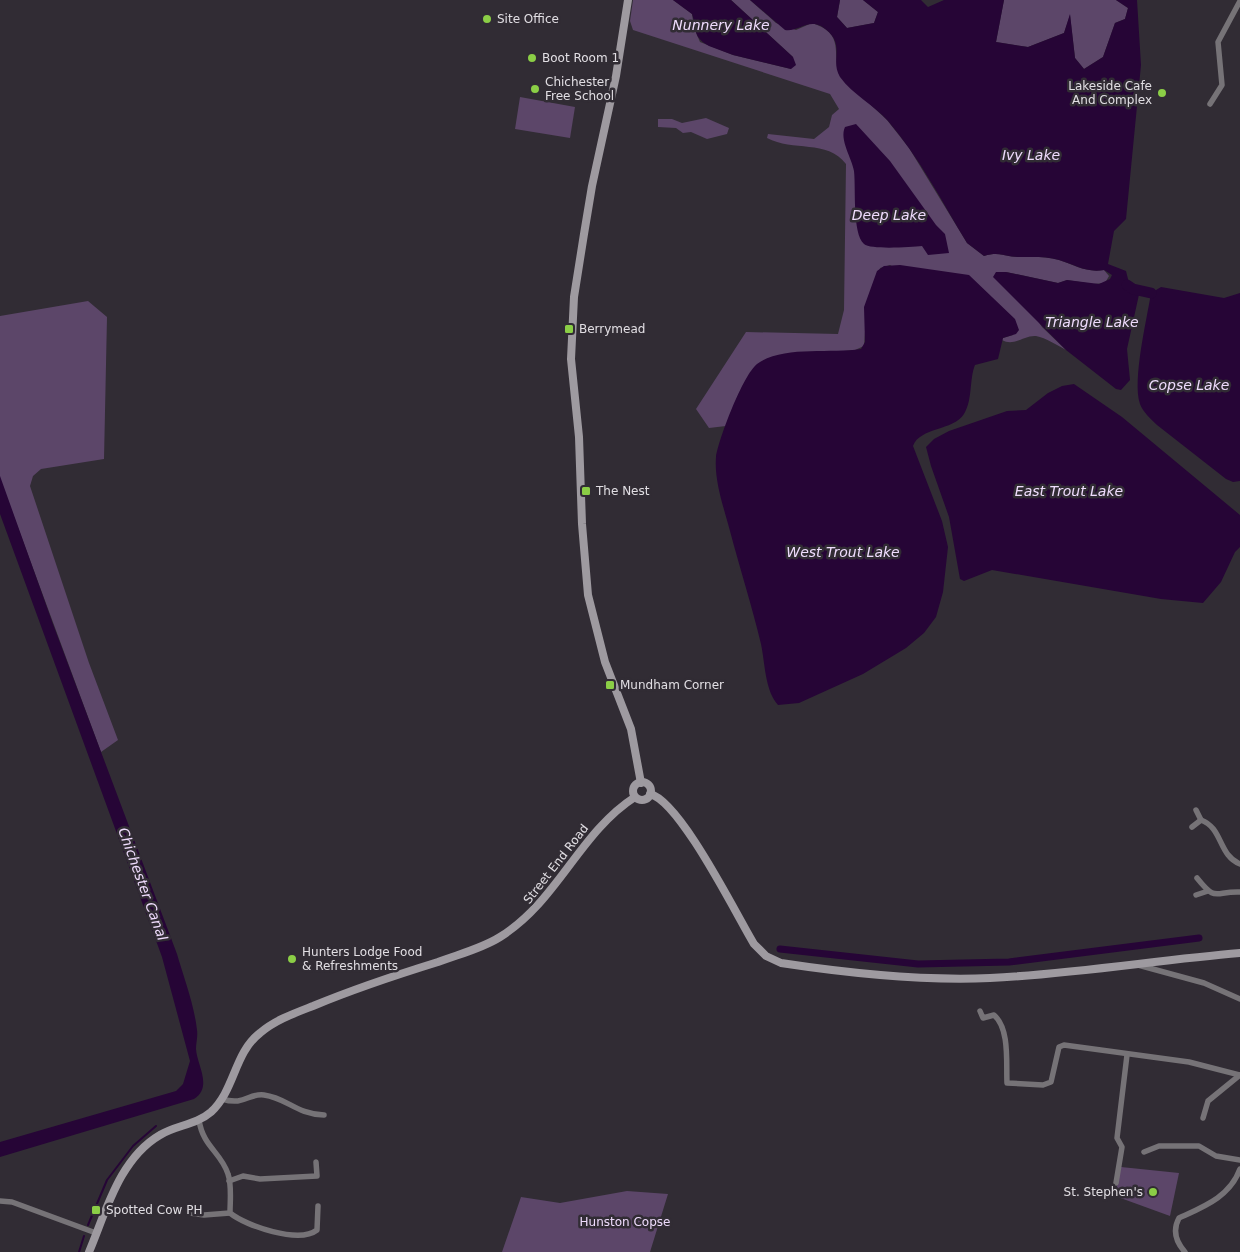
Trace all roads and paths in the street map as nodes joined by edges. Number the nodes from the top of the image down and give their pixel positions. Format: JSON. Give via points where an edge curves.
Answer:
{"nodes":[{"id":1,"x":628,"y":0,"type":"edge"},
{"id":2,"x":1240,"y":1,"type":"edge"},
{"id":3,"x":1210,"y":104,"type":"dead end"},
{"id":4,"x":641,"y":783,"type":"junction"},
{"id":5,"x":650,"y":794,"type":"junction"},
{"id":6,"x":635,"y":797,"type":"junction"},
{"id":7,"x":1196,"y":810,"type":"dead end"},
{"id":8,"x":1201,"y":820,"type":"junction"},
{"id":9,"x":1192,"y":827,"type":"dead end"},
{"id":10,"x":1240,"y":864,"type":"edge"},
{"id":11,"x":1197,"y":878,"type":"dead end"},
{"id":12,"x":1208,"y":891,"type":"junction"},
{"id":13,"x":1240,"y":892,"type":"edge"},
{"id":14,"x":1196,"y":894,"type":"dead end"},
{"id":15,"x":1240,"y":953,"type":"edge"},
{"id":16,"x":1131,"y":964,"type":"junction"},
{"id":17,"x":1240,"y":999,"type":"edge"},
{"id":18,"x":980,"y":1011,"type":"dead end"},
{"id":19,"x":1126,"y":1055,"type":"junction"},
{"id":20,"x":1240,"y":1075,"type":"edge"},
{"id":21,"x":222,"y":1100,"type":"junction"},
{"id":22,"x":324,"y":1115,"type":"dead end"},
{"id":23,"x":1203,"y":1118,"type":"dead end"},
{"id":24,"x":199,"y":1120,"type":"junction"},
{"id":25,"x":1144,"y":1152,"type":"dead end"},
{"id":26,"x":1240,"y":1160,"type":"edge"},
{"id":27,"x":316,"y":1162,"type":"dead end"},
{"id":28,"x":1240,"y":1169,"type":"edge"},
{"id":29,"x":229,"y":1181,"type":"junction"},
{"id":30,"x":1116,"y":1183,"type":"dead end"},
{"id":31,"x":0,"y":1202,"type":"edge"},
{"id":32,"x":318,"y":1206,"type":"dead end"},
{"id":33,"x":190,"y":1213,"type":"dead end"},
{"id":34,"x":230,"y":1213,"type":"junction"},
{"id":35,"x":96,"y":1233,"type":"junction"},
{"id":36,"x":89,"y":1252,"type":"edge"},
{"id":37,"x":1185,"y":1252,"type":"edge"}],
"edges":[{"from":1,"to":4,"type":"main road","via":[[574,297],[571,359],[580,437],[588,595],[606,662],[631,729]]},
{"from":2,"to":3,"type":"street","via":[[1218,42],[1222,85]]},
{"from":4,"to":5,"type":"main road","via":[[649,786]]},
{"from":4,"to":6,"type":"main road","via":[[635,787]]},
{"from":5,"to":6,"type":"main road","via":[[642,800]]},
{"from":5,"to":16,"type":"main road","via":[[661,798],[678,816],[754,944],[774,960],[794,965],[963,978],[1030,975]]},
{"from":6,"to":21,"type":"main road","name":"Street End Road","via":[[604,820],[553,889],[520,923],[486,944],[354,990],[273,1024],[258,1034],[244,1050]]},
{"from":7,"to":8,"type":"street"},
{"from":8,"to":9,"type":"street"},
{"from":8,"to":10,"type":"street","via":[[1216,830],[1230,859]]},
{"from":11,"to":12,"type":"street"},
{"from":12,"to":13,"type":"street","via":[[1220,895]]},
{"from":12,"to":14,"type":"street"},
{"from":15,"to":16,"type":"main road"},
{"from":16,"to":17,"type":"street","via":[[1204,983]]},
{"from":18,"to":19,"type":"street","via":[[983,1018],[994,1015],[1000,1020],[1007,1083],[1043,1085],[1051,1082],[1059,1048],[1064,1045]]},
{"from":19,"to":20,"type":"street","via":[[1189,1062]]},
{"from":19,"to":30,"type":"street","via":[[1117,1138],[1122,1147]]},
{"from":20,"to":23,"type":"street","via":[[1208,1101]]},
{"from":21,"to":22,"type":"street","via":[[236,1103],[267,1095],[305,1113]]},
{"from":21,"to":24,"type":"main road","name":"Street End Road"},
{"from":24,"to":29,"type":"street","via":[[204,1138],[224,1165]]},
{"from":24,"to":35,"type":"main road","name":"Street End Road","via":[[160,1135],[136,1156],[116,1188]]},
{"from":25,"to":26,"type":"street","via":[[1159,1146],[1199,1146],[1216,1156]]},
{"from":27,"to":29,"type":"street","via":[[317,1176],[243,1176]]},
{"from":28,"to":37,"type":"street","via":[[1233,1184],[1221,1197],[1179,1218],[1176,1240]]},
{"from":29,"to":34,"type":"street"},
{"from":31,"to":35,"type":"street","via":[[12,1202]]},
{"from":32,"to":34,"type":"street","via":[[317,1230],[304,1236],[260,1228]]},
{"from":33,"to":34,"type":"street"},
{"from":35,"to":36,"type":"main road","name":"Street End Road"}]}
